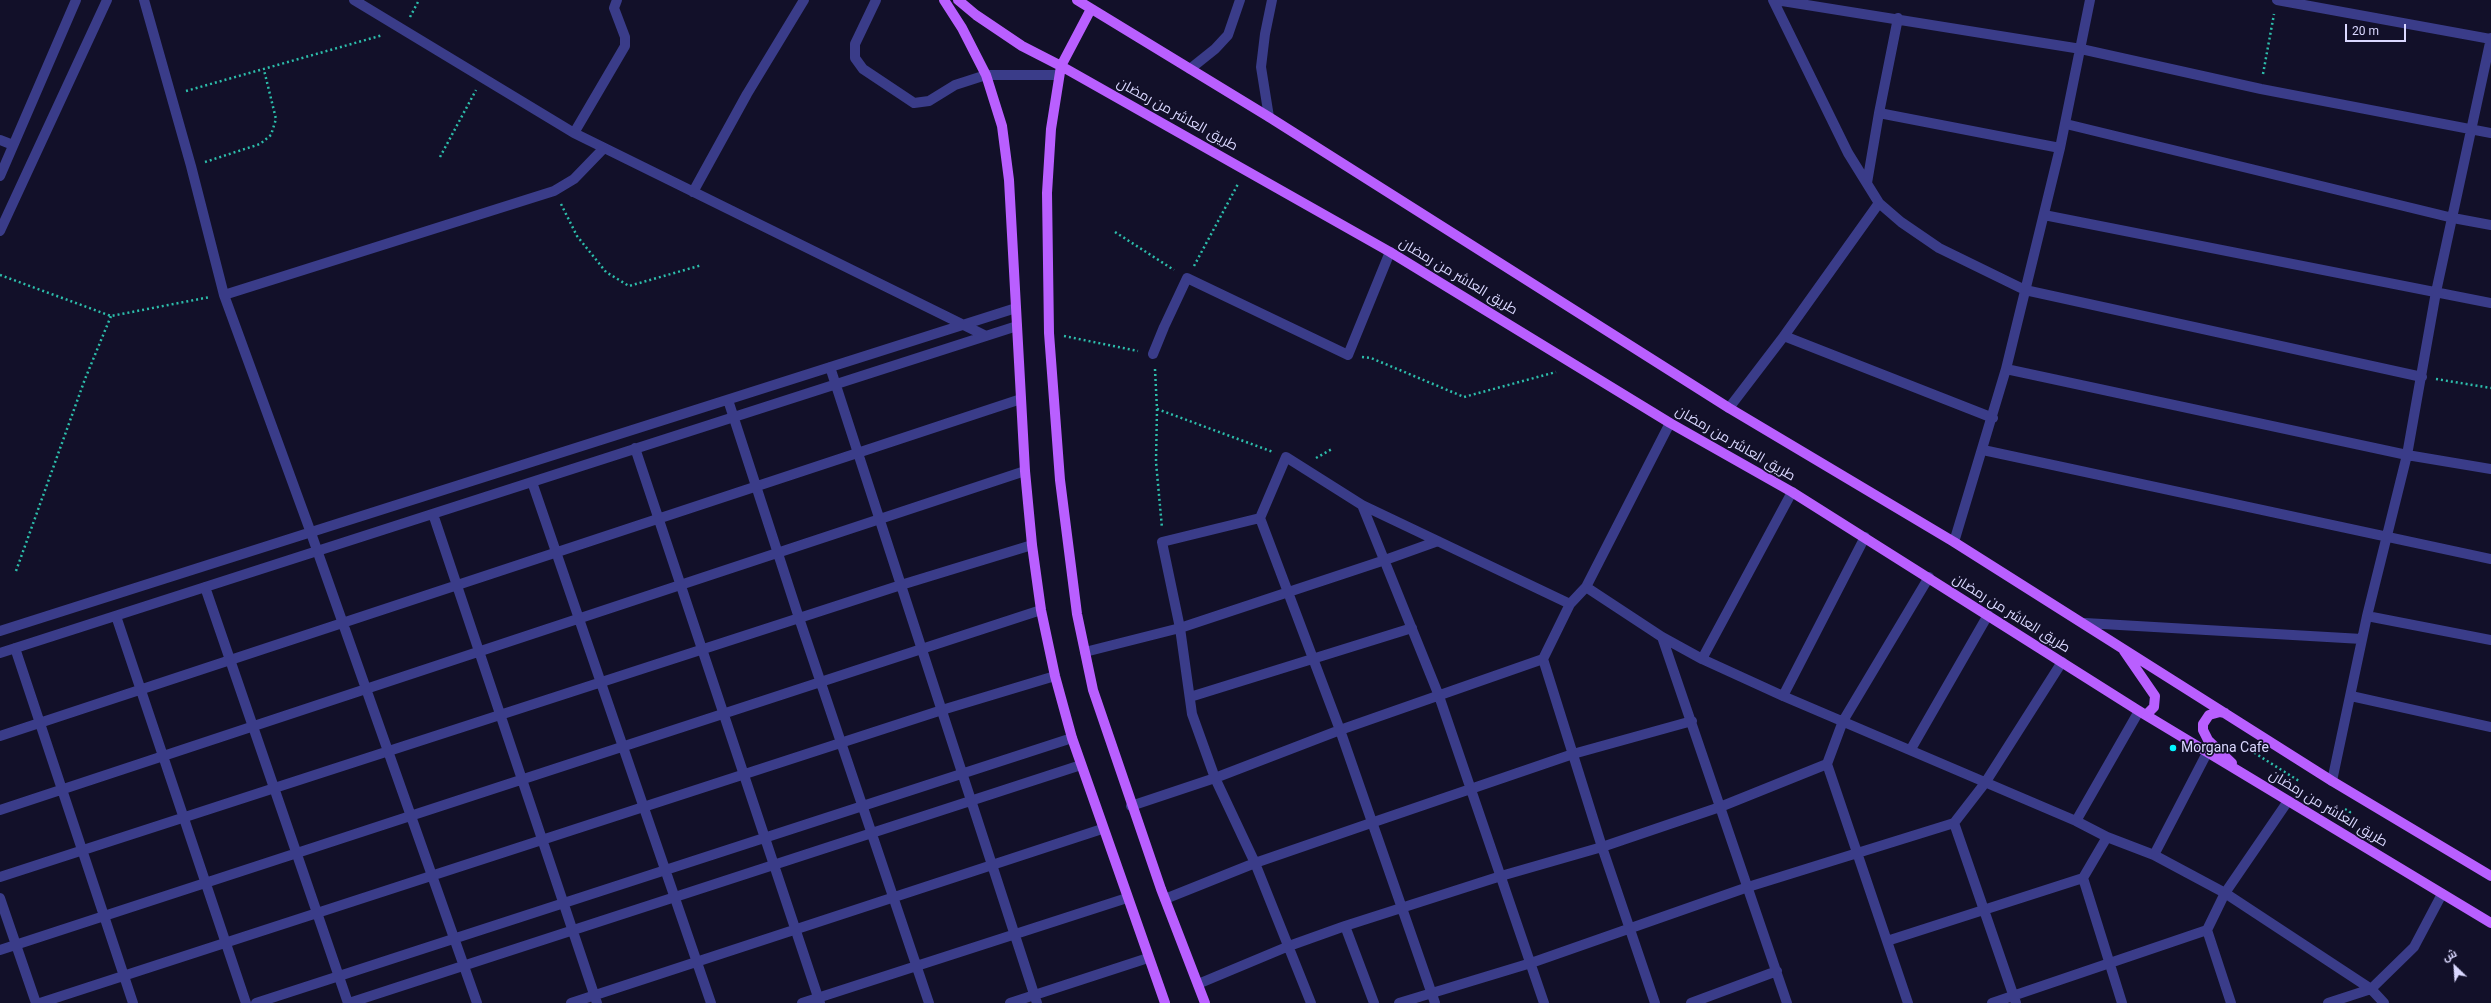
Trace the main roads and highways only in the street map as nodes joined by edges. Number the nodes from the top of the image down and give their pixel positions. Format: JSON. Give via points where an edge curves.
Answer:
{"nodes":[{"id":1,"x":944,"y":0,"type":"edge"},
{"id":2,"x":958,"y":0,"type":"edge"},
{"id":3,"x":1078,"y":0,"type":"edge"},
{"id":4,"x":1091,"y":9,"type":"junction"},
{"id":5,"x":1060,"y":71,"type":"junction"},
{"id":6,"x":2119,"y":645,"type":"junction"},
{"id":7,"x":2142,"y":713,"type":"junction"},
{"id":8,"x":2230,"y":716,"type":"junction"},
{"id":9,"x":2244,"y":774,"type":"junction"},
{"id":10,"x":2491,"y":876,"type":"edge"},
{"id":11,"x":2491,"y":924,"type":"edge"},
{"id":12,"x":1164,"y":1003,"type":"edge"},
{"id":13,"x":1205,"y":1003,"type":"edge"}],
"edges":[{"from":1,"to":12,"type":"main road","via":[[962,28],[986,75],[1002,126],[1010,180],[1025,471],[1032,545],[1041,610],[1055,676],[1102,829]]},
{"from":2,"to":5,"type":"main road","name":"طريق العاشر من رمضان","via":[[976,15]]},
{"from":3,"to":4,"type":"main road","name":"طريق العاشر من رمضان"},
{"from":4,"to":5,"type":"main road"},
{"from":4,"to":6,"type":"main road","name":"طريق العاشر من رمضان","via":[[1269,116],[1728,408],[1954,542]]},
{"from":5,"to":7,"type":"main road","name":"طريق العاشر من رمضان","via":[[1246,169],[1390,252],[1670,423],[1866,537]]},
{"from":5,"to":13,"type":"main road","via":[[1051,129],[1047,193],[1048,333],[1060,480],[1077,614],[1093,690],[1131,806]]},
{"from":6,"to":7,"type":"main road","via":[[2153,690],[2155,702],[2150,712]]},
{"from":6,"to":8,"type":"main road","name":"طريق العاشر من رمضان"},
{"from":7,"to":9,"type":"main road","name":"طريق العاشر من رمضان"},
{"from":8,"to":9,"type":"main road","via":[[2220,712],[2210,715],[2203,724],[2204,735]]},
{"from":8,"to":10,"type":"main road","name":"طريق العاشر من رمضان","via":[[2332,781]]},
{"from":9,"to":11,"type":"main road","name":"طريق العاشر من رمضان"}]}
